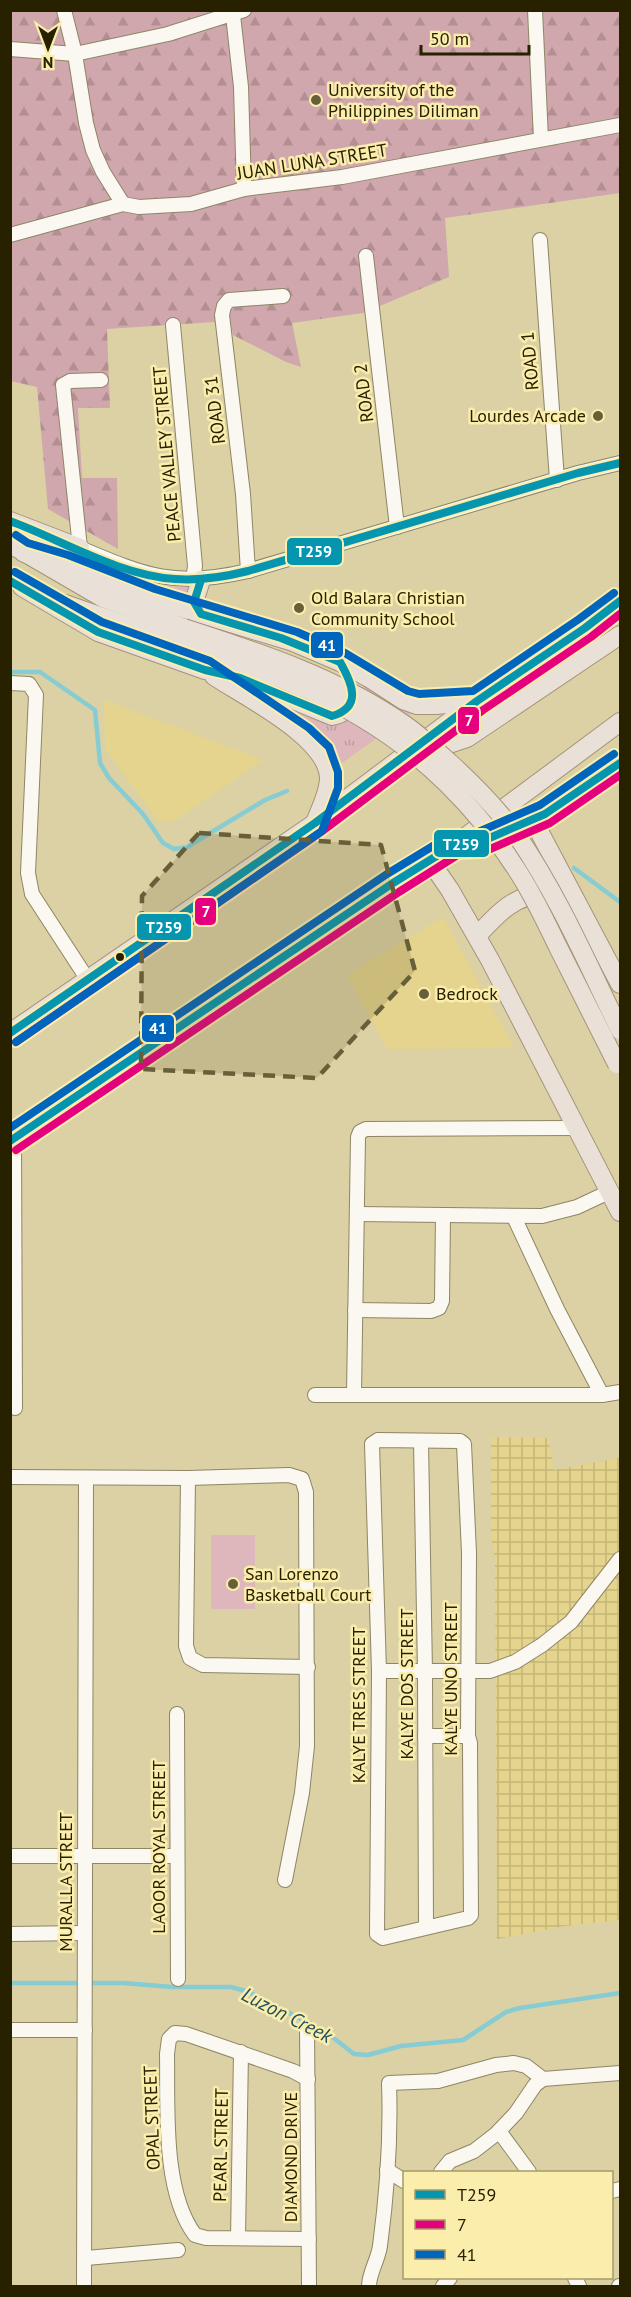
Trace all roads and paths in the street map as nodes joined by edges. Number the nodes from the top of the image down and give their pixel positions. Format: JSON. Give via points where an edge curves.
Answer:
{"nodes":[{"id":1,"x":64,"y":10,"type":"edge"},
{"id":2,"x":535,"y":10,"type":"edge"},
{"id":3,"x":238,"y":13,"type":"edge"},
{"id":4,"x":10,"y":49,"type":"edge"},
{"id":5,"x":75,"y":54,"type":"junction"},
{"id":6,"x":621,"y":126,"type":"edge"},
{"id":7,"x":541,"y":139,"type":"junction"},
{"id":8,"x":244,"y":189,"type":"junction"},
{"id":9,"x":123,"y":204,"type":"junction"},
{"id":10,"x":10,"y":235,"type":"edge"},
{"id":11,"x":540,"y":240,"type":"dead end"},
{"id":12,"x":366,"y":256,"type":"dead end"},
{"id":13,"x":283,"y":296,"type":"dead end"},
{"id":14,"x":174,"y":325,"type":"dead end"},
{"id":15,"x":101,"y":380,"type":"dead end"},
{"id":16,"x":621,"y":463,"type":"edge"},
{"id":17,"x":556,"y":480,"type":"junction"},
{"id":18,"x":10,"y":521,"type":"edge"},
{"id":19,"x":397,"y":527,"type":"junction"},
{"id":20,"x":80,"y":548,"type":"junction"},
{"id":21,"x":17,"y":549,"type":"edge"},
{"id":22,"x":248,"y":571,"type":"junction"},
{"id":23,"x":197,"y":580,"type":"junction"},
{"id":24,"x":16,"y":584,"type":"edge"},
{"id":25,"x":621,"y":601,"type":"edge"},
{"id":26,"x":201,"y":614,"type":"junction"},
{"id":27,"x":621,"y":635,"type":"edge"},
{"id":28,"x":182,"y":636,"type":"junction"},
{"id":29,"x":340,"y":662,"type":"junction"},
{"id":30,"x":205,"y":670,"type":"junction"},
{"id":31,"x":10,"y":683,"type":"edge"},
{"id":32,"x":477,"y":701,"type":"junction"},
{"id":33,"x":621,"y":722,"type":"edge"},
{"id":34,"x":393,"y":763,"type":"junction"},
{"id":35,"x":621,"y":763,"type":"edge"},
{"id":36,"x":545,"y":814,"type":"junction"},
{"id":37,"x":315,"y":823,"type":"junction"},
{"id":38,"x":456,"y":844,"type":"junction"},
{"id":39,"x":430,"y":861,"type":"junction"},
{"id":40,"x":579,"y":904,"type":"junction"},
{"id":41,"x":477,"y":936,"type":"junction"},
{"id":42,"x":88,"y":980,"type":"junction"},
{"id":43,"x":621,"y":984,"type":"edge"},
{"id":44,"x":621,"y":1030,"type":"edge"},
{"id":45,"x":10,"y":1033,"type":"edge"},
{"id":46,"x":619,"y":1068,"type":"edge"},
{"id":47,"x":578,"y":1128,"type":"junction"},
{"id":48,"x":12,"y":1139,"type":"edge"},
{"id":49,"x":610,"y":1191,"type":"junction"},
{"id":50,"x":621,"y":1212,"type":"edge"},
{"id":51,"x":357,"y":1214,"type":"junction"},
{"id":52,"x":443,"y":1216,"type":"junction"},
{"id":53,"x":514,"y":1217,"type":"junction"},
{"id":54,"x":355,"y":1310,"type":"junction"},
{"id":55,"x":621,"y":1392,"type":"edge"},
{"id":56,"x":354,"y":1394,"type":"junction"},
{"id":57,"x":315,"y":1395,"type":"dead end"},
{"id":58,"x":602,"y":1395,"type":"junction"},
{"id":59,"x":15,"y":1408,"type":"dead end"},
{"id":60,"x":422,"y":1441,"type":"junction"},
{"id":61,"x":10,"y":1477,"type":"edge"},
{"id":62,"x":86,"y":1478,"type":"junction"},
{"id":63,"x":188,"y":1478,"type":"junction"},
{"id":64,"x":621,"y":1559,"type":"edge"},
{"id":65,"x":308,"y":1667,"type":"junction"},
{"id":66,"x":379,"y":1671,"type":"junction"},
{"id":67,"x":425,"y":1672,"type":"junction"},
{"id":68,"x":469,"y":1672,"type":"junction"},
{"id":69,"x":177,"y":1714,"type":"dead end"},
{"id":70,"x":425,"y":1736,"type":"junction"},
{"id":71,"x":468,"y":1736,"type":"junction"},
{"id":72,"x":10,"y":1856,"type":"edge"},
{"id":73,"x":84,"y":1856,"type":"junction"},
{"id":74,"x":177,"y":1856,"type":"junction"},
{"id":75,"x":285,"y":1880,"type":"dead end"},
{"id":76,"x":426,"y":1927,"type":"junction"},
{"id":77,"x":10,"y":1934,"type":"edge"},
{"id":78,"x":84,"y":1934,"type":"junction"},
{"id":79,"x":178,"y":1979,"type":"dead end"},
{"id":80,"x":307,"y":2028,"type":"dead end"},
{"id":81,"x":10,"y":2030,"type":"edge"},
{"id":82,"x":85,"y":2030,"type":"junction"},
{"id":83,"x":241,"y":2052,"type":"junction"},
{"id":84,"x":621,"y":2073,"type":"edge"},
{"id":85,"x":308,"y":2079,"type":"junction"},
{"id":86,"x":543,"y":2079,"type":"junction"},
{"id":87,"x":499,"y":2131,"type":"junction"},
{"id":88,"x":387,"y":2170,"type":"junction"},
{"id":89,"x":442,"y":2171,"type":"edge"},
{"id":90,"x":528,"y":2171,"type":"edge"},
{"id":91,"x":403,"y":2180,"type":"edge"},
{"id":92,"x":238,"y":2238,"type":"junction"},
{"id":93,"x":309,"y":2239,"type":"junction"},
{"id":94,"x":178,"y":2250,"type":"dead end"},
{"id":95,"x":86,"y":2258,"type":"junction"},
{"id":96,"x":84,"y":2286,"type":"edge"},
{"id":97,"x":309,"y":2286,"type":"edge"},
{"id":98,"x":369,"y":2286,"type":"edge"}],
"edges":[{"from":1,"to":5,"type":"street"},
{"from":2,"to":7,"type":"street"},
{"from":3,"to":5,"type":"street","via":[[168,34]]},
{"from":3,"to":8,"type":"street"},
{"from":4,"to":5,"type":"street"},
{"from":5,"to":9,"type":"street","via":[[93,150]]},
{"from":6,"to":7,"type":"street","name":"JUAN LUNA STREET"},
{"from":7,"to":8,"type":"street","name":"JUAN LUNA STREET","via":[[342,177]]},
{"from":8,"to":9,"type":"street","name":"JUAN LUNA STREET","via":[[191,204]]},
{"from":9,"to":10,"type":"street","name":"JUAN LUNA STREET"},
{"from":11,"to":17,"type":"street","name":"ROAD 1"},
{"from":12,"to":19,"type":"street","name":"ROAD 2"},
{"from":13,"to":22,"type":"street","name":"ROAD 31","via":[[229,300],[222,315]]},
{"from":14,"to":23,"type":"street","name":"PEACE VALLEY STREET"},
{"from":15,"to":20,"type":"street","via":[[70,381],[63,386]]},
{"from":16,"to":17,"type":"street"},
{"from":17,"to":19,"type":"street"},
{"from":18,"to":20,"type":"main road"},
{"from":19,"to":22,"type":"street"},
{"from":20,"to":23,"type":"street","via":[[137,571]]},
{"from":21,"to":26,"type":"main road"},
{"from":21,"to":28,"type":"main road","via":[[103,598]]},
{"from":22,"to":23,"type":"street"},
{"from":23,"to":26,"type":"main road","via":[[194,602]]},
{"from":24,"to":28,"type":"main road","via":[[105,619]]},
{"from":24,"to":30,"type":"main road","via":[[98,632]]},
{"from":25,"to":32,"type":"main road"},
{"from":26,"to":29,"type":"main road","via":[[293,642]]},
{"from":27,"to":34,"type":"main road","via":[[467,738]]},
{"from":28,"to":44,"type":"main road","bridge":true,"via":[[287,662],[348,691],[406,726],[459,771],[508,824],[534,862]]},
{"from":28,"to":46,"type":"main road","bridge":true,"via":[[341,706],[396,740],[428,767],[486,827],[516,868]]},
{"from":29,"to":30,"type":"main road","via":[[351,681],[352,698],[345,711],[332,716],[240,678]]},
{"from":29,"to":32,"type":"main road","via":[[417,705]]},
{"from":30,"to":37,"type":"main road","via":[[270,712],[320,753],[328,778]]},
{"from":31,"to":42,"type":"street","via":[[29,684],[36,695],[28,873],[32,894]]},
{"from":32,"to":34,"type":"main road"},
{"from":33,"to":38,"type":"main road"},
{"from":34,"to":37,"type":"main road"},
{"from":35,"to":36,"type":"main road"},
{"from":36,"to":38,"type":"main road","via":[[478,843]]},
{"from":36,"to":40,"type":"main road","via":[[540,833]]},
{"from":37,"to":42,"type":"main road"},
{"from":38,"to":39,"type":"main road"},
{"from":39,"to":41,"type":"main road"},
{"from":39,"to":48,"type":"main road"},
{"from":40,"to":41,"type":"main road","via":[[561,895],[532,893],[501,909]]},
{"from":40,"to":43,"type":"main road"},
{"from":41,"to":47,"type":"main road"},
{"from":42,"to":45,"type":"main road"},
{"from":47,"to":49,"type":"main road"},
{"from":47,"to":51,"type":"street","via":[[366,1129],[358,1137]]},
{"from":48,"to":59,"type":"street"},
{"from":49,"to":50,"type":"main road"},
{"from":49,"to":53,"type":"street","via":[[556,1213]]},
{"from":51,"to":52,"type":"street"},
{"from":51,"to":54,"type":"street"},
{"from":52,"to":53,"type":"street"},
{"from":52,"to":54,"type":"street","via":[[439,1308]]},
{"from":53,"to":58,"type":"street"},
{"from":54,"to":56,"type":"street"},
{"from":55,"to":58,"type":"street"},
{"from":56,"to":57,"type":"street"},
{"from":56,"to":58,"type":"street"},
{"from":60,"to":66,"type":"street","name":"KALYE TRES STREET","via":[[372,1444]]},
{"from":60,"to":67,"type":"street","name":"KALYE DOS STREET"},
{"from":60,"to":68,"type":"street","name":"KALYE UNO STREET","via":[[464,1444]]},
{"from":61,"to":62,"type":"street"},
{"from":62,"to":63,"type":"street"},
{"from":62,"to":73,"type":"street","name":"MURALLA STREET"},
{"from":63,"to":65,"type":"street","via":[[186,1646],[190,1658],[203,1665]]},
{"from":63,"to":65,"type":"street","via":[[289,1475],[302,1479],[306,1492]]},
{"from":64,"to":68,"type":"street","via":[[571,1622],[542,1645],[502,1668]]},
{"from":65,"to":75,"type":"street","via":[[306,1767]]},
{"from":66,"to":67,"type":"street"},
{"from":66,"to":76,"type":"street","name":"KALYE TRES STREET","via":[[377,1934],[383,1938]]},
{"from":67,"to":68,"type":"street"},
{"from":67,"to":70,"type":"street","name":"KALYE DOS STREET"},
{"from":68,"to":71,"type":"street","name":"KALYE UNO STREET"},
{"from":69,"to":74,"type":"street","name":"LAOOR ROYAL STREET"},
{"from":70,"to":71,"type":"street"},
{"from":70,"to":76,"type":"street","name":"KALYE DOS STREET"},
{"from":71,"to":76,"type":"street","name":"KALYE UNO STREET","via":[[471,1915]]},
{"from":72,"to":73,"type":"street"},
{"from":73,"to":74,"type":"street"},
{"from":73,"to":78,"type":"street","name":"MURALLA STREET"},
{"from":74,"to":79,"type":"street","name":"LAOOR ROYAL STREET"},
{"from":77,"to":78,"type":"street"},
{"from":78,"to":82,"type":"street","name":"MURALLA STREET"},
{"from":80,"to":85,"type":"street","name":"DIAMOND DRIVE"},
{"from":81,"to":82,"type":"street"},
{"from":82,"to":95,"type":"street","name":"MURALLA STREET"},
{"from":83,"to":85,"type":"street"},
{"from":83,"to":92,"type":"street","name":"PEARL STREET"},
{"from":83,"to":92,"type":"street","name":"OPAL STREET","via":[[175,2033],[169,2039],[167,2054],[172,2179],[189,2227],[195,2235]]},
{"from":84,"to":86,"type":"street"},
{"from":85,"to":93,"type":"street","name":"DIAMOND DRIVE"},
{"from":86,"to":87,"type":"street"},
{"from":86,"to":88,"type":"street","via":[[526,2066],[514,2063],[496,2064],[438,2081],[389,2083]]},
{"from":87,"to":89,"type":"street","via":[[474,2151],[450,2161]]},
{"from":87,"to":90,"type":"street"},
{"from":88,"to":91,"type":"street"},
{"from":88,"to":98,"type":"street","via":[[380,2246]]},
{"from":92,"to":93,"type":"street"},
{"from":93,"to":97,"type":"street","name":"DIAMOND DRIVE"},
{"from":94,"to":95,"type":"street"},
{"from":95,"to":96,"type":"street","name":"MURALLA STREET"}]}
